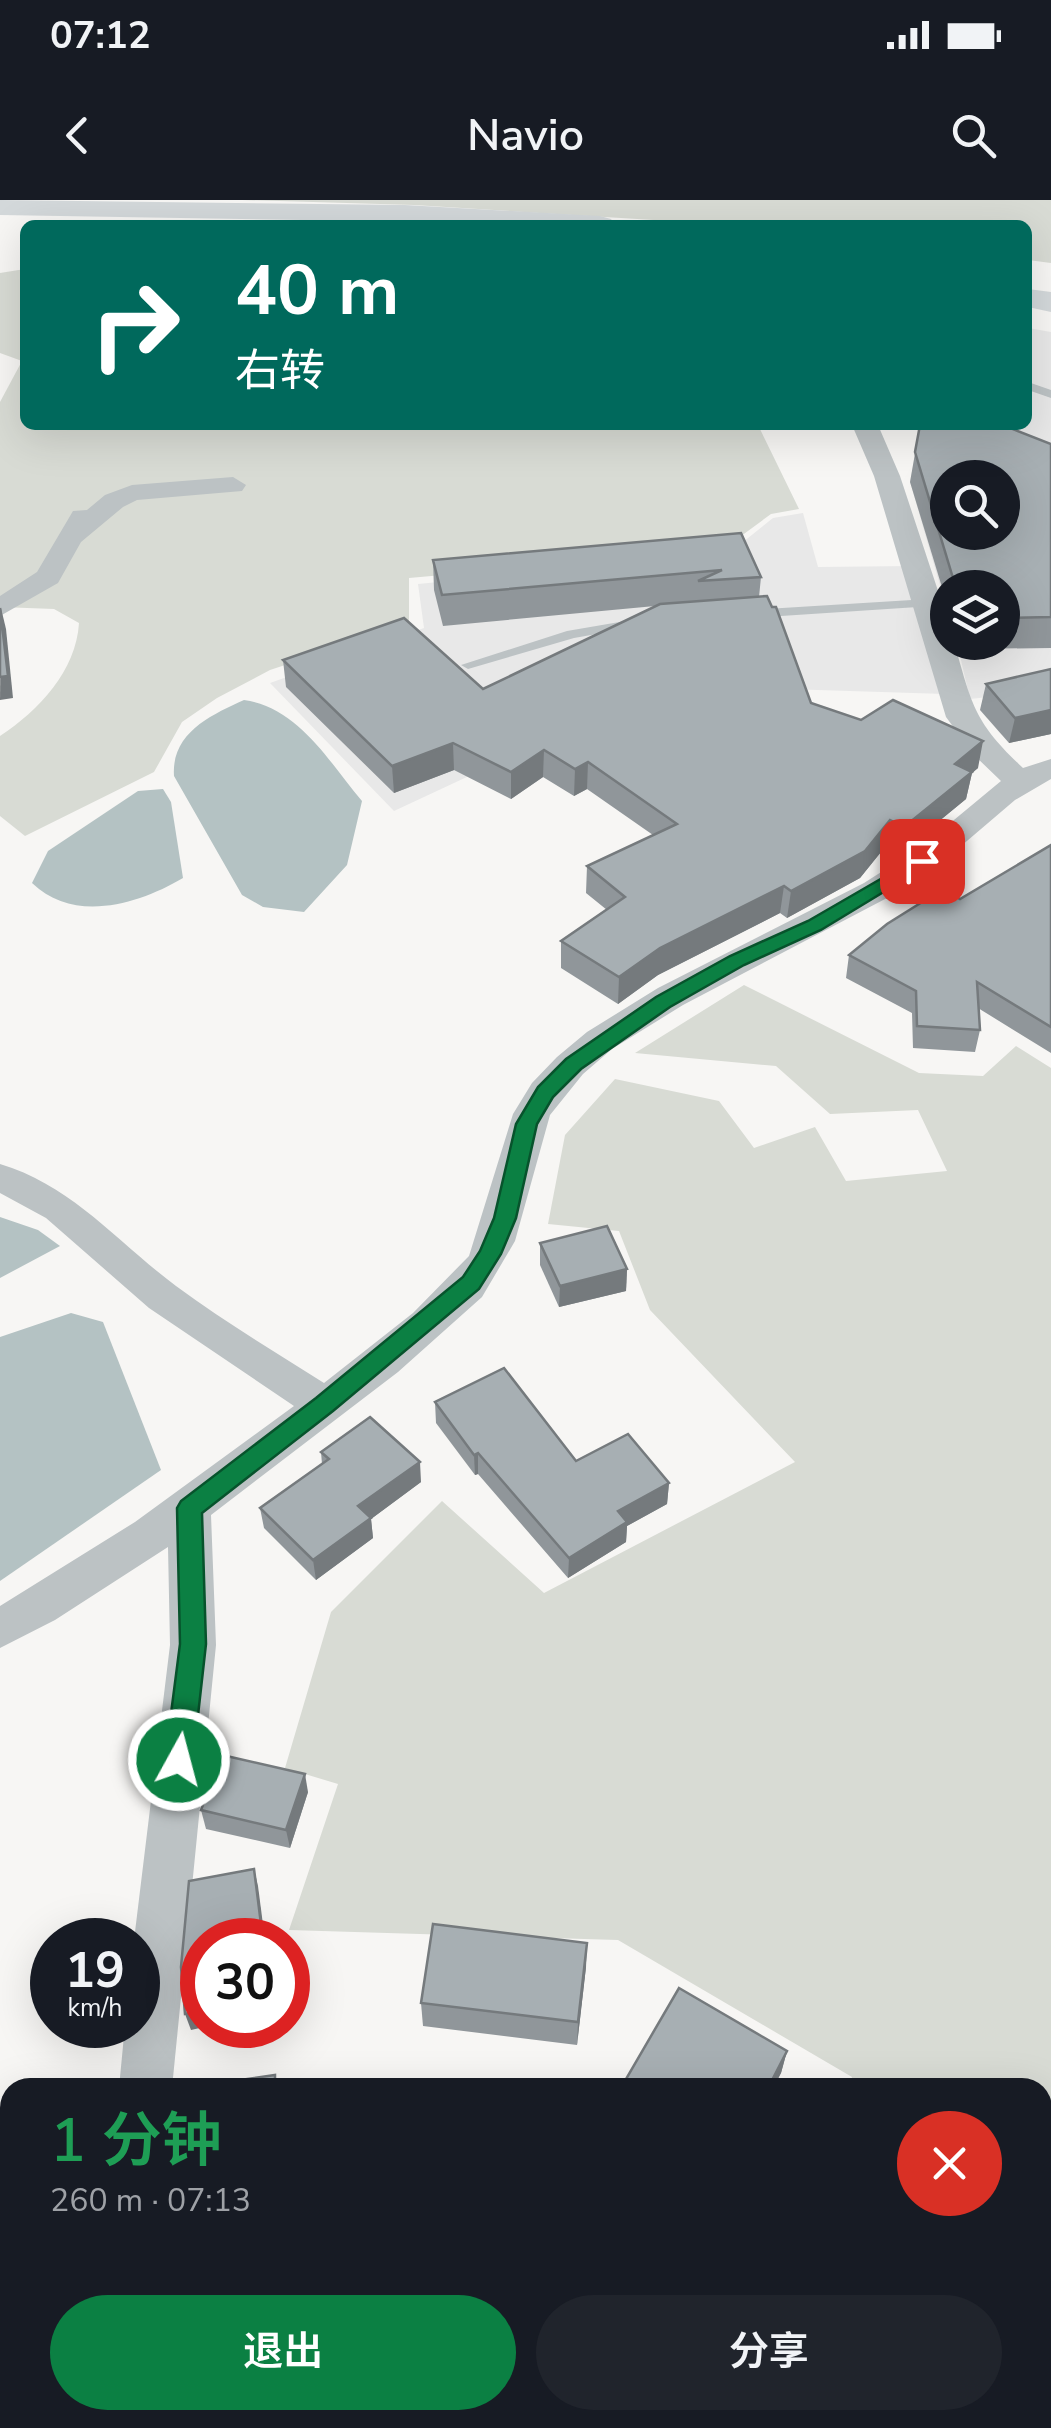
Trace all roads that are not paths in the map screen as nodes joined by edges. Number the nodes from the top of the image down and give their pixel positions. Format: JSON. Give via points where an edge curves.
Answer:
{"nodes":[{"id":1,"x":0,"y":206,"type":"edge"},
{"id":2,"x":510,"y":220,"type":"edge"},
{"id":3,"x":867,"y":430,"type":"edge"},
{"id":4,"x":106,"y":474,"type":"dead end"},
{"id":5,"x":232,"y":484,"type":"dead end"},
{"id":6,"x":70,"y":538,"type":"junction"},
{"id":7,"x":928,"y":603,"type":"junction"},
{"id":8,"x":0,"y":608,"type":"edge"},
{"id":9,"x":741,"y":614,"type":"edge"},
{"id":10,"x":30,"y":621,"type":"dead end"},
{"id":11,"x":654,"y":621,"type":"edge"},
{"id":12,"x":0,"y":622,"type":"edge"},
{"id":13,"x":468,"y":665,"type":"dead end"},
{"id":14,"x":1035,"y":775,"type":"edge"},
{"id":15,"x":0,"y":1178,"type":"edge"},
{"id":16,"x":325,"y":1405,"type":"junction"},
{"id":17,"x":189,"y":1508,"type":"junction"},
{"id":18,"x":0,"y":1628,"type":"edge"},
{"id":19,"x":146,"y":2078,"type":"edge"}],
"edges":[{"from":1,"to":2,"type":"main road"},
{"from":3,"to":7,"type":"street"},
{"from":4,"to":6,"type":"street"},
{"from":5,"to":6,"type":"street","via":[[132,494]]},
{"from":6,"to":8,"type":"street","via":[[48,577]]},
{"from":7,"to":9,"type":"lane"},
{"from":7,"to":14,"type":"street","via":[[960,717],[985,749]]},
{"from":10,"to":12,"type":"street"},
{"from":11,"to":13,"type":"lane","via":[[572,634]]},
{"from":14,"to":16,"type":"street","via":[[899,876],[663,1002],[574,1064],[527,1124],[505,1218],[471,1283]]},
{"from":15,"to":16,"type":"street","via":[[68,1212],[141,1280]]},
{"from":16,"to":17,"type":"street"},
{"from":17,"to":18,"type":"street","via":[[72,1592]]},
{"from":17,"to":19,"type":"street","via":[[193,1644]]}]}
